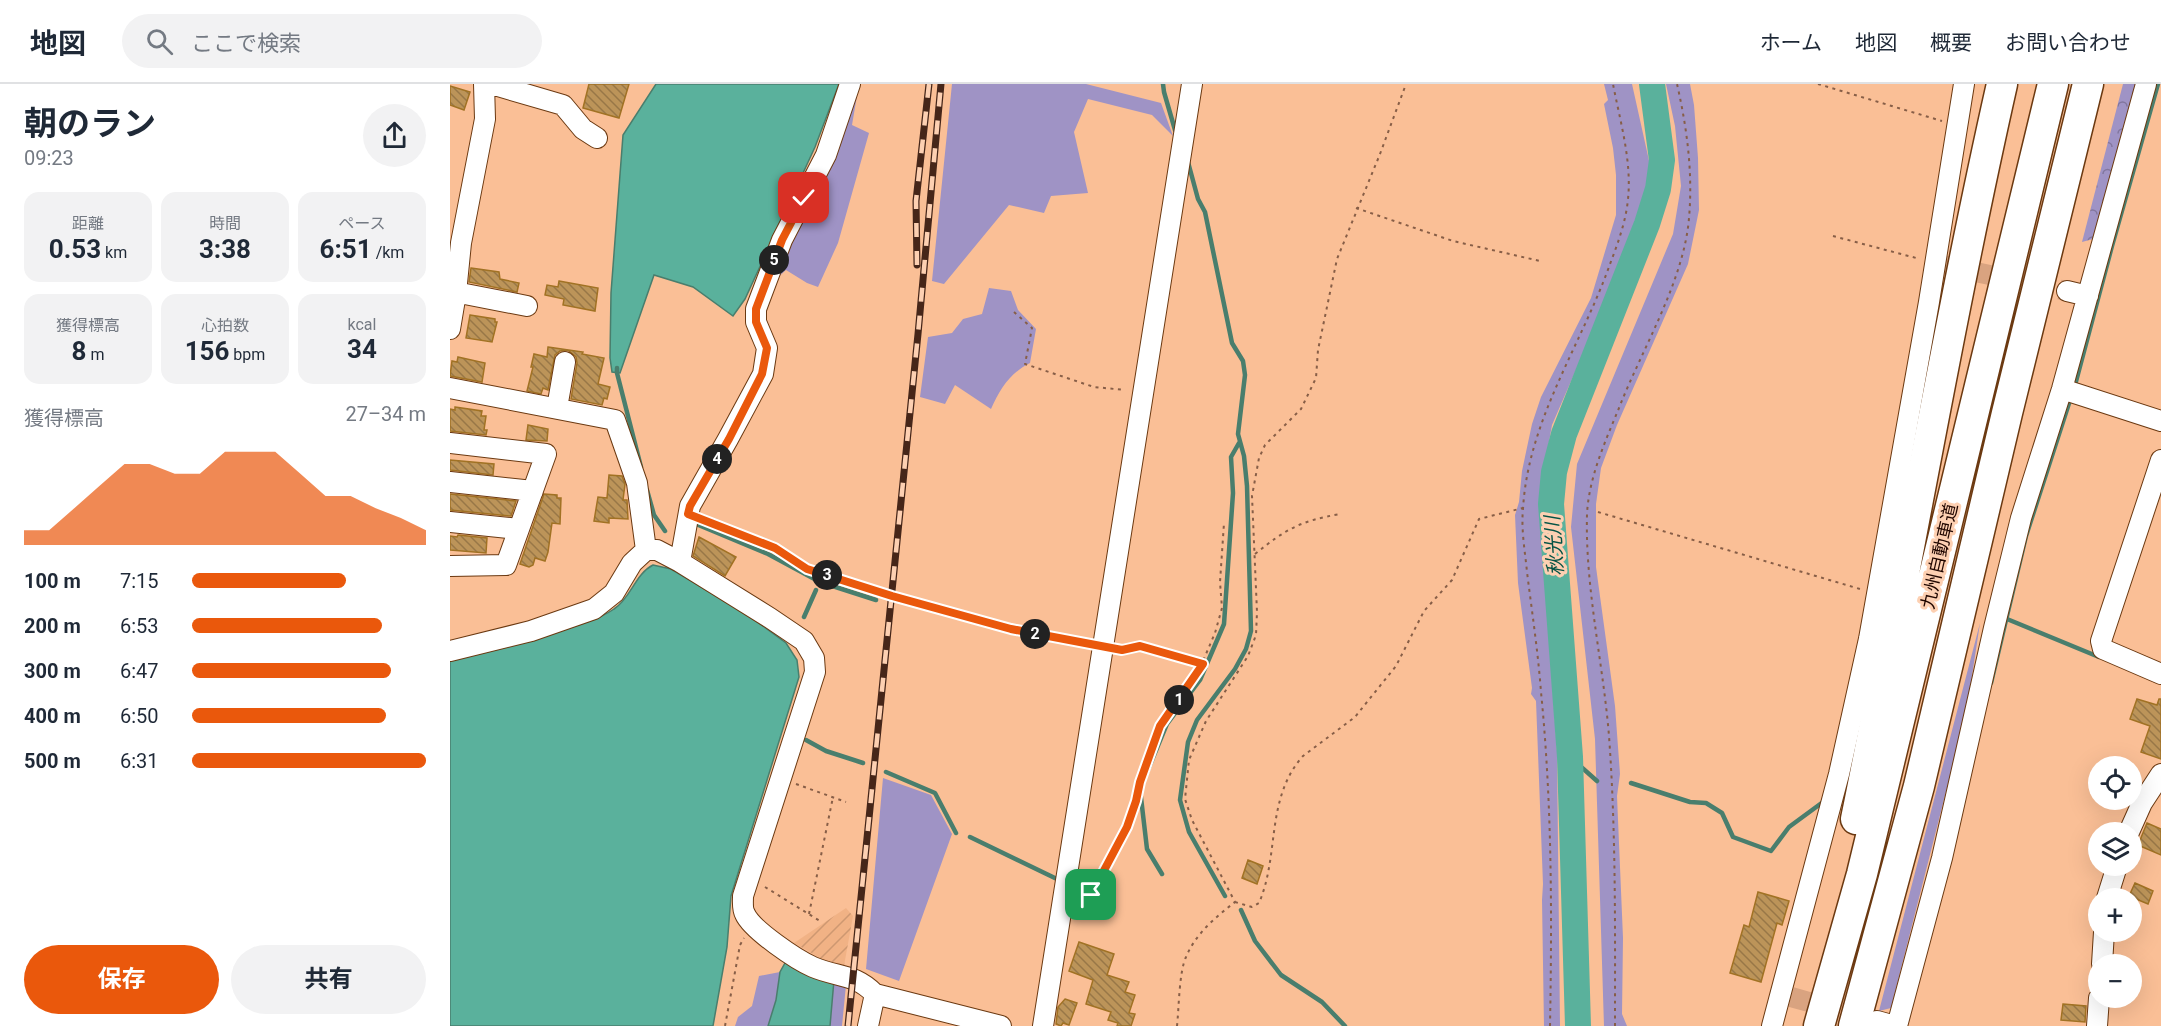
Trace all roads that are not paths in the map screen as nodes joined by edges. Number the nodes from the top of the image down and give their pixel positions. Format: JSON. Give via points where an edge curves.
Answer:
{"nodes":[{"id":1,"x":484,"y":84,"type":"edge"},
{"id":2,"x":491,"y":84,"type":"edge"},
{"id":3,"x":850,"y":84,"type":"edge"},
{"id":4,"x":1192,"y":84,"type":"edge"},
{"id":5,"x":1964,"y":84,"type":"edge"},
{"id":6,"x":1983,"y":84,"type":"edge"},
{"id":7,"x":2002,"y":84,"type":"edge"},
{"id":8,"x":2046,"y":84,"type":"edge"},
{"id":9,"x":2053,"y":84,"type":"edge"},
{"id":10,"x":2088,"y":84,"type":"edge"},
{"id":11,"x":2100,"y":84,"type":"edge"},
{"id":12,"x":2146,"y":84,"type":"edge"},
{"id":13,"x":597,"y":138,"type":"dead end"},
{"id":14,"x":2028,"y":182,"type":"junction"},
{"id":15,"x":456,"y":240,"type":"edge"},
{"id":16,"x":2067,"y":291,"type":"tunnel mouth"},
{"id":17,"x":453,"y":292,"type":"edge"},
{"id":18,"x":2088,"y":296,"type":"junction"},
{"id":19,"x":526,"y":306,"type":"dead end"},
{"id":20,"x":450,"y":329,"type":"edge"},
{"id":21,"x":565,"y":362,"type":"dead end"},
{"id":22,"x":450,"y":388,"type":"edge"},
{"id":23,"x":2062,"y":389,"type":"junction"},
{"id":24,"x":1937,"y":397,"type":"junction"},
{"id":25,"x":556,"y":408,"type":"junction"},
{"id":26,"x":2007,"y":413,"type":"junction"},
{"id":27,"x":2161,"y":421,"type":"edge"},
{"id":28,"x":450,"y":443,"type":"edge"},
{"id":29,"x":2161,"y":460,"type":"edge"},
{"id":30,"x":450,"y":482,"type":"edge"},
{"id":31,"x":533,"y":491,"type":"junction"},
{"id":32,"x":450,"y":522,"type":"edge"},
{"id":33,"x":519,"y":529,"type":"junction"},
{"id":34,"x":646,"y":550,"type":"junction"},
{"id":35,"x":680,"y":562,"type":"junction"},
{"id":36,"x":450,"y":566,"type":"edge"},
{"id":37,"x":450,"y":651,"type":"edge"},
{"id":38,"x":2161,"y":674,"type":"edge"},
{"id":39,"x":2161,"y":774,"type":"edge"},
{"id":40,"x":2133,"y":822,"type":"edge"},
{"id":41,"x":876,"y":994,"type":"junction"},
{"id":42,"x":2098,"y":1008,"type":"edge"},
{"id":43,"x":1881,"y":1025,"type":"edge"},
{"id":44,"x":868,"y":1026,"type":"edge"},
{"id":45,"x":1001,"y":1026,"type":"edge"},
{"id":46,"x":1043,"y":1026,"type":"edge"},
{"id":47,"x":1772,"y":1026,"type":"edge"},
{"id":48,"x":1809,"y":1026,"type":"edge"},
{"id":49,"x":1819,"y":1026,"type":"edge"},
{"id":50,"x":2097,"y":1026,"type":"edge"}],
"edges":[{"from":1,"to":15,"type":"street","via":[[485,119]]},
{"from":2,"to":13,"type":"street","via":[[564,105],[583,129]]},
{"from":3,"to":35,"type":"street","via":[[826,155],[782,240],[759,298],[756,322],[767,348],[762,374],[690,506]]},
{"from":4,"to":46,"type":"street"},
{"from":5,"to":47,"type":"street","via":[[1938,264],[1869,639],[1786,995]]},
{"from":6,"to":24,"type":"highway"},
{"from":7,"to":24,"type":"highway"},
{"from":8,"to":14,"type":"highway"},
{"from":9,"to":14,"type":"highway","name":"九州自動車道"},
{"from":10,"to":26,"type":"highway","name":"九州自動車道"},
{"from":11,"to":26,"type":"highway","via":[[2041,308]]},
{"from":12,"to":18,"type":"street"},
{"from":14,"to":49,"type":"highway","name":"九州自動車道","via":[[1863,874]]},
{"from":15,"to":17,"type":"street"},
{"from":16,"to":18,"type":"street"},
{"from":17,"to":19,"type":"street"},
{"from":17,"to":20,"type":"street"},
{"from":18,"to":23,"type":"street"},
{"from":21,"to":25,"type":"street"},
{"from":22,"to":25,"type":"street"},
{"from":23,"to":27,"type":"street"},
{"from":23,"to":43,"type":"street","via":[[2021,518],[1942,858]]},
{"from":24,"to":48,"type":"highway","via":[[1886,675]]},
{"from":25,"to":34,"type":"street","via":[[615,420],[637,483]]},
{"from":26,"to":43,"type":"highway","name":"九州自動車道","via":[[1919,786]]},
{"from":28,"to":31,"type":"street","via":[[546,454]]},
{"from":29,"to":38,"type":"street","via":[[2101,641],[2103,649]]},
{"from":30,"to":31,"type":"street"},
{"from":31,"to":33,"type":"street"},
{"from":32,"to":33,"type":"street"},
{"from":33,"to":36,"type":"street","via":[[506,565]]},
{"from":34,"to":35,"type":"street","via":[[657,550]]},
{"from":34,"to":37,"type":"street","via":[[632,563],[614,593],[594,609],[531,631]]},
{"from":35,"to":41,"type":"street","via":[[804,641],[814,658],[815,672],[743,896],[743,912],[751,924],[813,967],[864,983]]},
{"from":39,"to":40,"type":"street"},
{"from":41,"to":44,"type":"street"},
{"from":41,"to":45,"type":"street"},
{"from":42,"to":50,"type":"street"}]}
